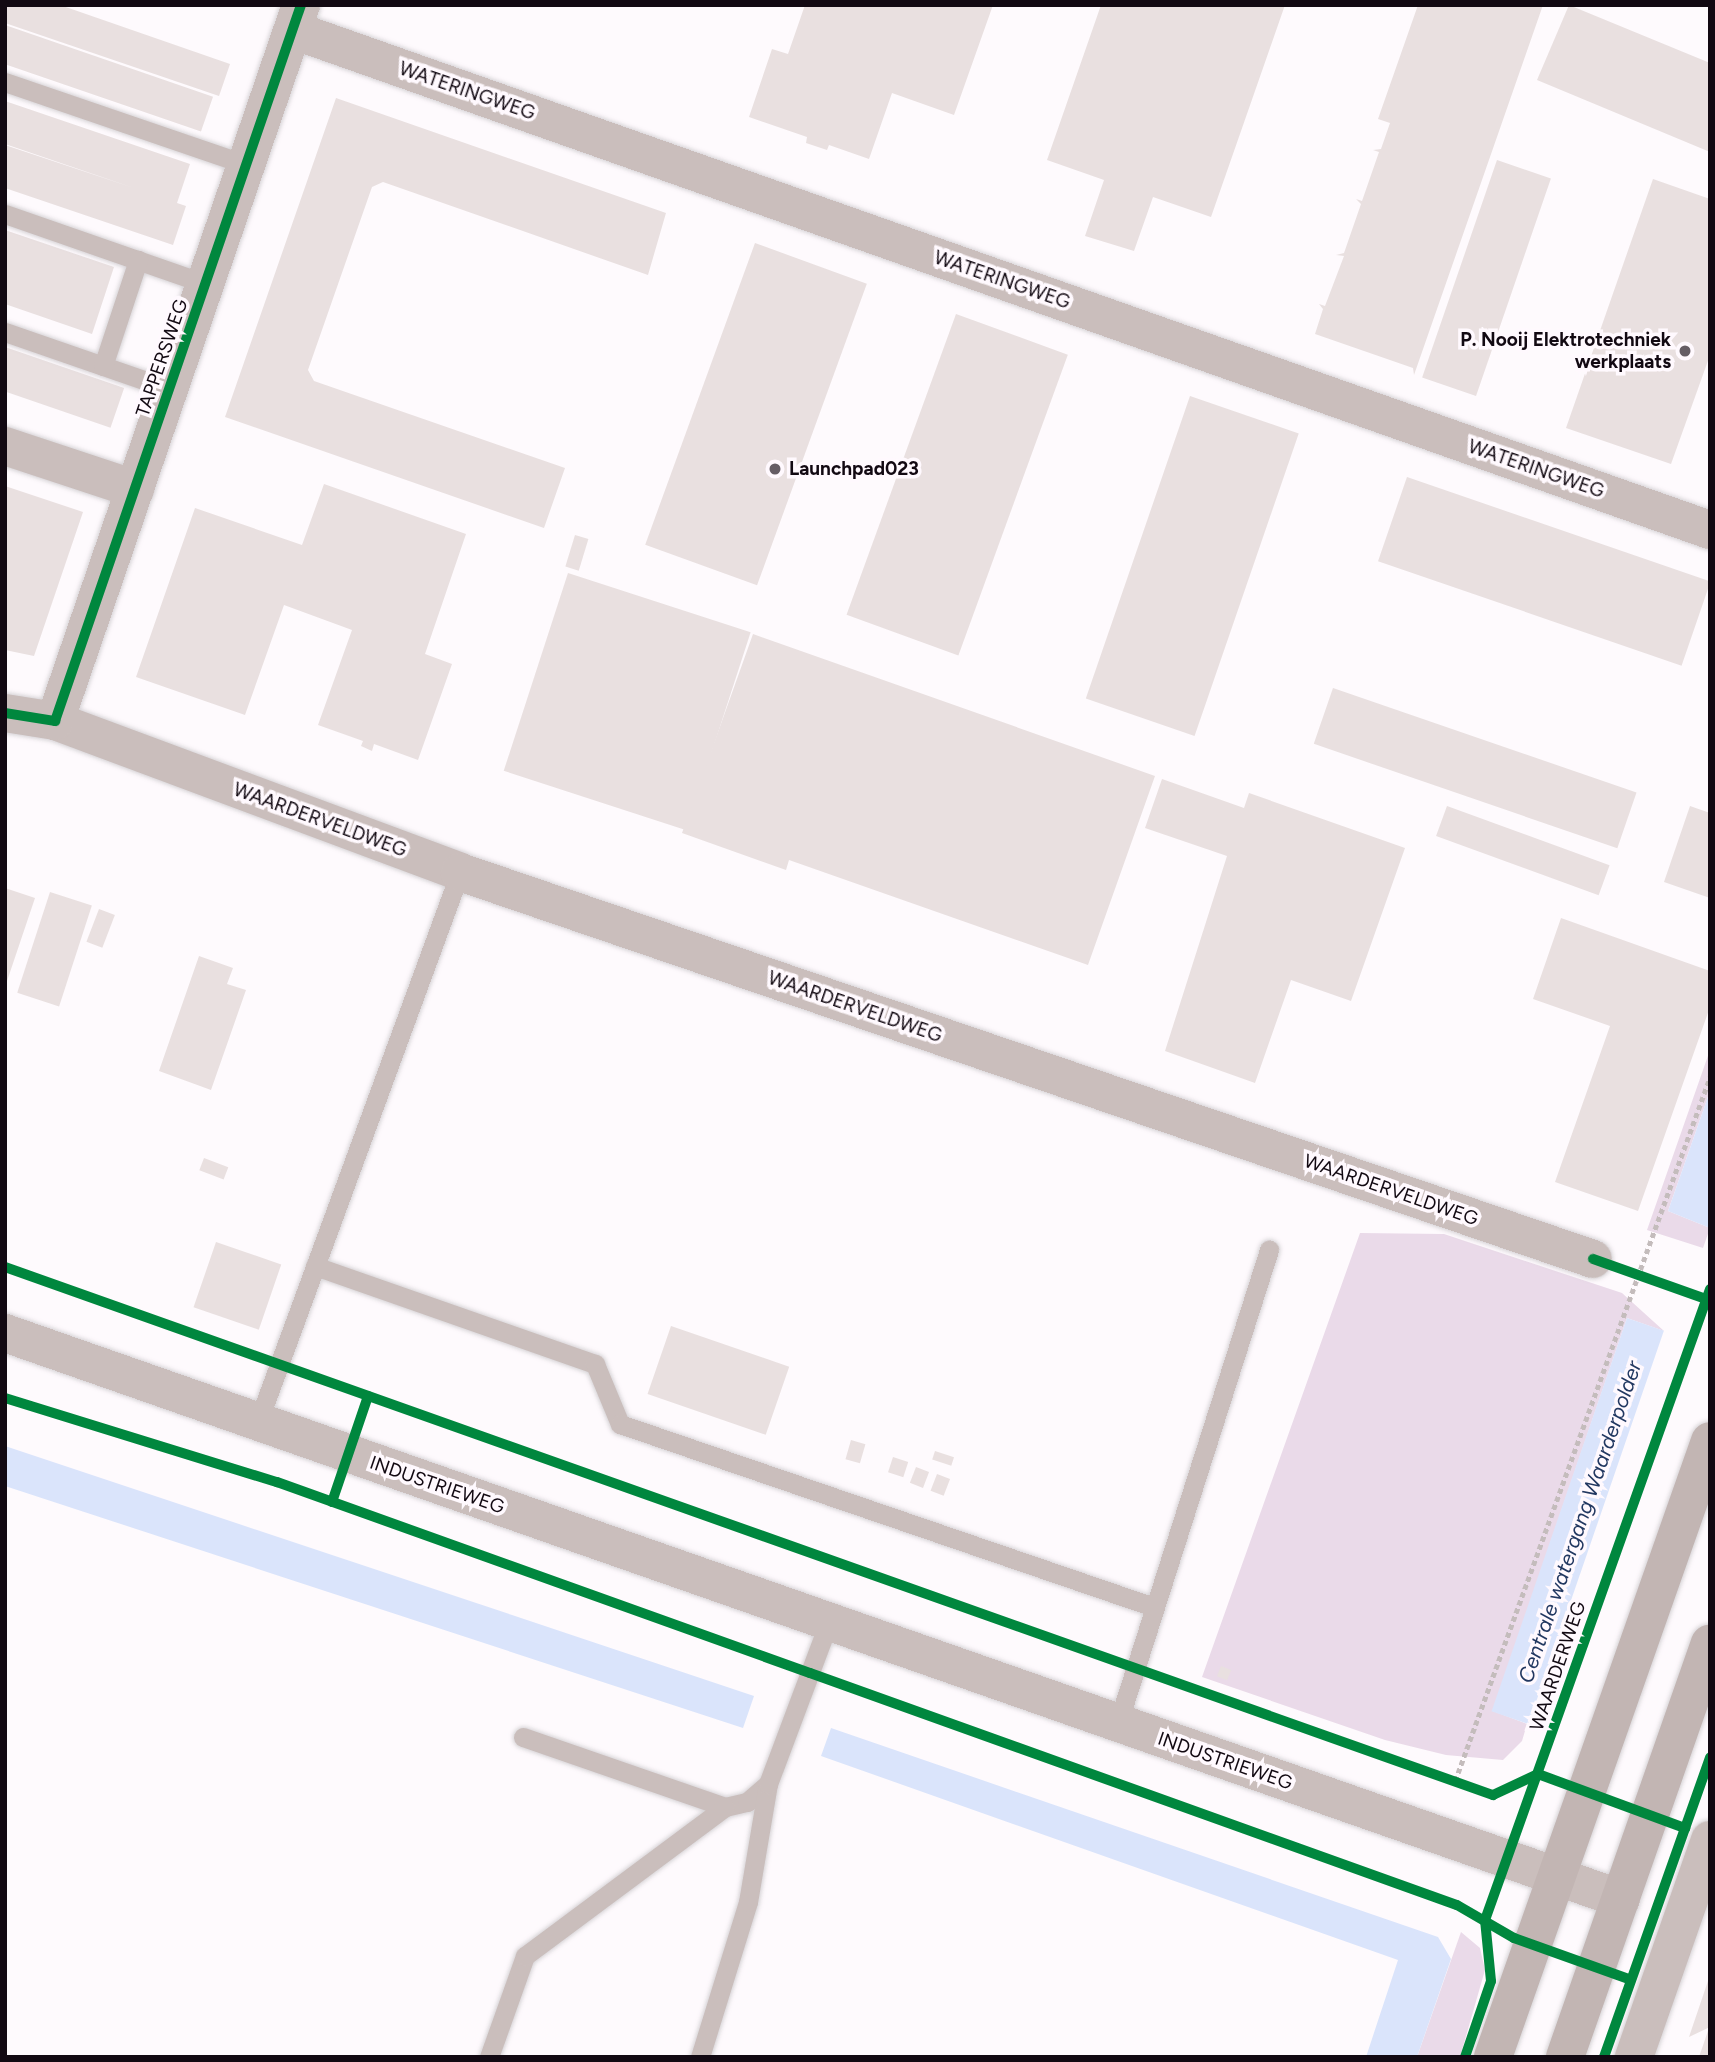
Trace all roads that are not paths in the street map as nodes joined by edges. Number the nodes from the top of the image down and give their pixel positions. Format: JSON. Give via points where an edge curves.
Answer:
{"nodes":[{"id":1,"x":297,"y":18,"type":"edge"},
{"id":2,"x":5,"y":82,"type":"edge"},
{"id":3,"x":247,"y":165,"type":"junction"},
{"id":4,"x":5,"y":214,"type":"edge"},
{"id":5,"x":138,"y":260,"type":"junction"},
{"id":6,"x":206,"y":284,"type":"junction"},
{"id":7,"x":5,"y":332,"type":"edge"},
{"id":8,"x":103,"y":366,"type":"junction"},
{"id":9,"x":170,"y":389,"type":"junction"},
{"id":10,"x":5,"y":446,"type":"edge"},
{"id":11,"x":135,"y":489,"type":"junction"},
{"id":12,"x":1710,"y":530,"type":"edge"},
{"id":13,"x":5,"y":713,"type":"edge"},
{"id":14,"x":55,"y":721,"type":"junction"},
{"id":15,"x":460,"y":872,"type":"junction"},
{"id":16,"x":1269,"y":1250,"type":"dead end"},
{"id":17,"x":1593,"y":1259,"type":"road end"},
{"id":18,"x":315,"y":1266,"type":"junction"},
{"id":19,"x":5,"y":1333,"type":"edge"},
{"id":20,"x":258,"y":1422,"type":"junction"},
{"id":21,"x":1710,"y":1441,"type":"edge"},
{"id":22,"x":1154,"y":1607,"type":"junction"},
{"id":23,"x":829,"y":1622,"type":"junction"},
{"id":24,"x":1710,"y":1644,"type":"edge"},
{"id":25,"x":1118,"y":1723,"type":"junction"},
{"id":26,"x":523,"y":1737,"type":"dead end"},
{"id":27,"x":768,"y":1784,"type":"junction"},
{"id":28,"x":725,"y":1807,"type":"junction"},
{"id":29,"x":1710,"y":1840,"type":"edge"},
{"id":30,"x":1557,"y":1876,"type":"junction"},
{"id":31,"x":1621,"y":1899,"type":"junction"},
{"id":32,"x":489,"y":2057,"type":"edge"},
{"id":33,"x":700,"y":2057,"type":"edge"},
{"id":34,"x":1493,"y":2057,"type":"edge"},
{"id":35,"x":1565,"y":2057,"type":"edge"},
{"id":36,"x":1634,"y":2057,"type":"edge"}],
"edges":[{"from":1,"to":3,"type":"street","name":"TAPPERSWEG"},
{"from":1,"to":12,"type":"street","name":"WATERINGWEG"},
{"from":2,"to":3,"type":"lane"},
{"from":3,"to":6,"type":"street","name":"TAPPERSWEG"},
{"from":4,"to":5,"type":"lane"},
{"from":5,"to":6,"type":"lane"},
{"from":5,"to":8,"type":"lane"},
{"from":6,"to":9,"type":"street","name":"TAPPERSWEG"},
{"from":7,"to":8,"type":"lane"},
{"from":8,"to":9,"type":"lane"},
{"from":9,"to":11,"type":"street","name":"TAPPERSWEG"},
{"from":10,"to":11,"type":"street"},
{"from":11,"to":14,"type":"street","name":"TAPPERSWEG"},
{"from":13,"to":14,"type":"street","name":"WAARDERVELDWEG"},
{"from":14,"to":15,"type":"street","name":"WAARDERVELDWEG"},
{"from":15,"to":17,"type":"street","name":"WAARDERVELDWEG"},
{"from":15,"to":18,"type":"lane"},
{"from":16,"to":22,"type":"lane"},
{"from":18,"to":20,"type":"lane"},
{"from":18,"to":22,"type":"lane","via":[[594,1364],[620,1424]]},
{"from":19,"to":20,"type":"street","name":"INDUSTRIEWEG"},
{"from":20,"to":23,"type":"street","name":"INDUSTRIEWEG"},
{"from":21,"to":30,"type":"main road"},
{"from":22,"to":25,"type":"lane"},
{"from":23,"to":25,"type":"street","name":"INDUSTRIEWEG"},
{"from":23,"to":27,"type":"lane"},
{"from":24,"to":31,"type":"main road"},
{"from":25,"to":30,"type":"street","name":"INDUSTRIEWEG"},
{"from":26,"to":28,"type":"lane"},
{"from":27,"to":28,"type":"lane","via":[[747,1802]]},
{"from":27,"to":33,"type":"lane","via":[[748,1902]]},
{"from":28,"to":32,"type":"lane","via":[[525,1956]]},
{"from":29,"to":36,"type":"street"},
{"from":30,"to":31,"type":"street","name":"INDUSTRIEWEG"},
{"from":30,"to":34,"type":"main road"},
{"from":31,"to":35,"type":"main road"}]}
